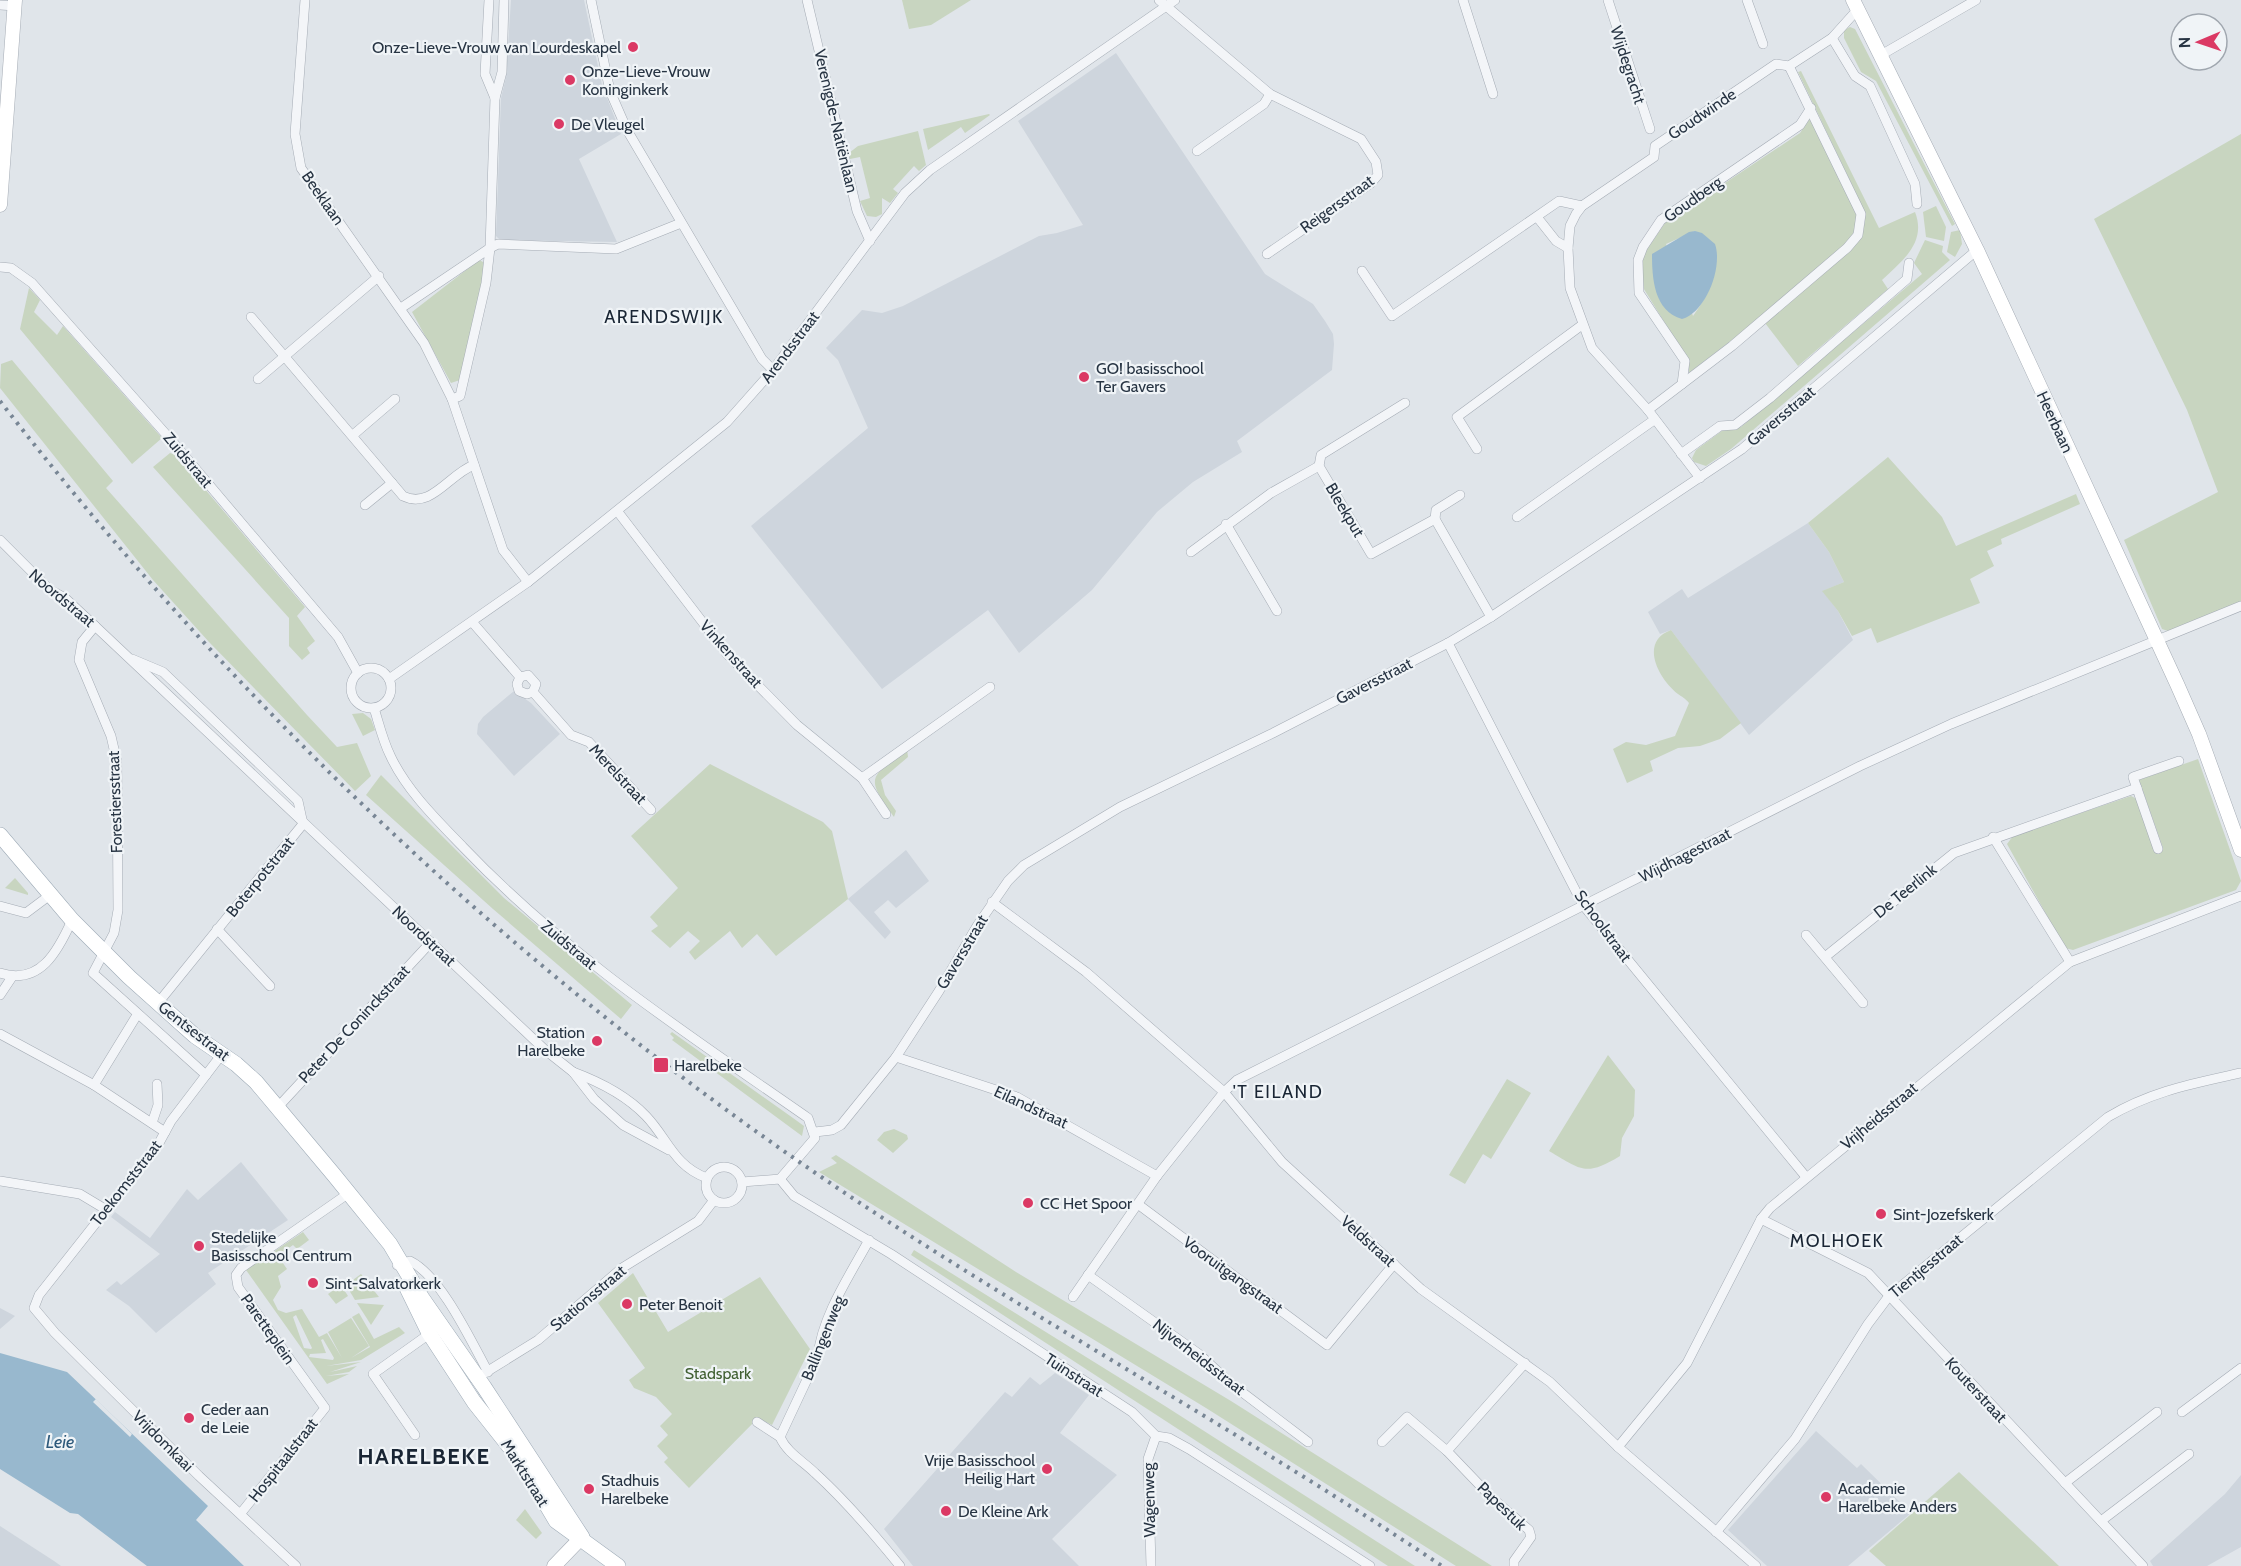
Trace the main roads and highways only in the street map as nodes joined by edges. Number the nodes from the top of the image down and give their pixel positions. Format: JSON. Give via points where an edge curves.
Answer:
{"nodes":[{"id":1,"x":0,"y":835,"type":"edge"},
{"id":2,"x":435,"y":1329,"type":"junction"},
{"id":3,"x":455,"y":1372,"type":"joint"},
{"id":4,"x":483,"y":1375,"type":"joint"},
{"id":5,"x":582,"y":1537,"type":"junction"},
{"id":6,"x":618,"y":1566,"type":"edge"}],
"edges":[{"from":1,"to":2,"type":"main road","name":"Gentsestraat","via":[[105,953],[195,1036],[256,1082],[382,1234]]},
{"from":2,"to":3,"type":"main road","name":"Gentsestraat"},
{"from":2,"to":4,"type":"main road","name":"Gentsestraat"},
{"from":3,"to":5,"type":"main road","name":"Marktstraat","via":[[520,1460],[556,1521]]},
{"from":4,"to":5,"type":"main road","name":"Marktstraat"},
{"from":5,"to":6,"type":"main road","name":"Marktstraat"}]}
